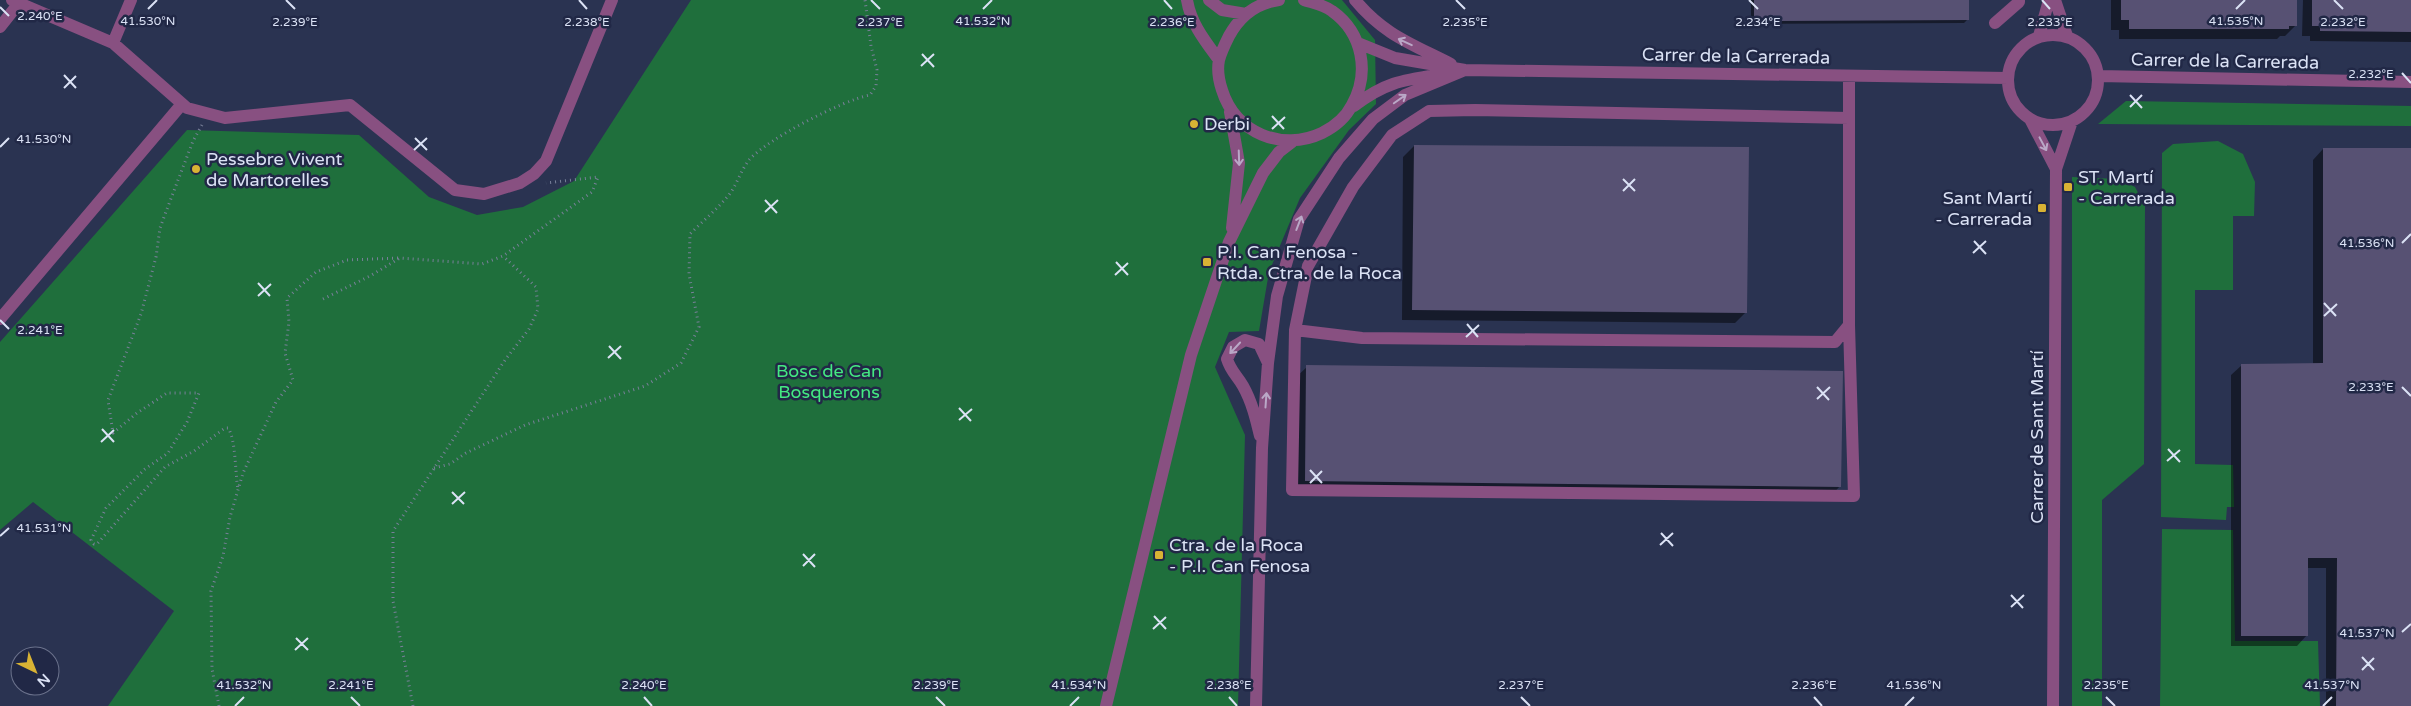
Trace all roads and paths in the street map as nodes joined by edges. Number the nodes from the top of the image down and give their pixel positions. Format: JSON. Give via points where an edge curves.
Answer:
{"nodes":[{"id":1,"x":131,"y":0,"type":"edge"},
{"id":2,"x":612,"y":0,"type":"edge"},
{"id":3,"x":865,"y":0,"type":"edge"},
{"id":4,"x":1187,"y":0,"type":"edge"},
{"id":5,"x":1209,"y":0,"type":"edge"},
{"id":6,"x":1279,"y":0,"type":"edge"},
{"id":7,"x":1304,"y":0,"type":"edge"},
{"id":8,"x":1355,"y":0,"type":"edge"},
{"id":9,"x":2019,"y":0,"type":"edge"},
{"id":10,"x":2049,"y":0,"type":"edge"},
{"id":11,"x":2055,"y":0,"type":"edge"},
{"id":12,"x":1266,"y":1,"type":"edge"},
{"id":13,"x":16,"y":2,"type":"edge"},
{"id":14,"x":1328,"y":5,"type":"edge"},
{"id":15,"x":1246,"y":14,"type":"junction"},
{"id":16,"x":1995,"y":23,"type":"dead end"},
{"id":17,"x":0,"y":27,"type":"edge"},
{"id":18,"x":2039,"y":36,"type":"junction"},
{"id":19,"x":2067,"y":36,"type":"junction"},
{"id":20,"x":113,"y":43,"type":"junction"},
{"id":21,"x":1358,"y":43,"type":"junction"},
{"id":22,"x":1219,"y":60,"type":"junction"},
{"id":23,"x":1465,"y":70,"type":"junction"},
{"id":24,"x":1849,"y":76,"type":"junction"},
{"id":25,"x":2098,"y":76,"type":"junction"},
{"id":26,"x":2008,"y":78,"type":"junction"},
{"id":27,"x":2411,"y":82,"type":"edge"},
{"id":28,"x":182,"y":104,"type":"junction"},
{"id":29,"x":1352,"y":107,"type":"junction"},
{"id":30,"x":1230,"y":110,"type":"junction"},
{"id":31,"x":202,"y":112,"type":"junction"},
{"id":32,"x":1849,"y":118,"type":"junction"},
{"id":33,"x":2030,"y":120,"type":"junction"},
{"id":34,"x":2072,"y":121,"type":"junction"},
{"id":35,"x":1292,"y":142,"type":"junction"},
{"id":36,"x":2056,"y":169,"type":"junction"},
{"id":37,"x":520,"y":183,"type":"junction"},
{"id":38,"x":1229,"y":242,"type":"junction"},
{"id":39,"x":503,"y":256,"type":"junction"},
{"id":40,"x":400,"y":258,"type":"junction"},
{"id":41,"x":323,"y":299,"type":"dead end"},
{"id":42,"x":0,"y":320,"type":"edge"},
{"id":43,"x":1849,"y":325,"type":"junction"},
{"id":44,"x":1295,"y":330,"type":"junction"},
{"id":45,"x":1268,"y":363,"type":"junction"},
{"id":46,"x":1262,"y":448,"type":"junction"},
{"id":47,"x":434,"y":468,"type":"junction"},
{"id":48,"x":238,"y":489,"type":"junction"},
{"id":49,"x":219,"y":706,"type":"edge"},
{"id":50,"x":413,"y":706,"type":"edge"},
{"id":51,"x":1106,"y":706,"type":"edge"},
{"id":52,"x":1256,"y":706,"type":"edge"},
{"id":53,"x":2053,"y":706,"type":"edge"}],
"edges":[{"from":1,"to":20,"type":"street"},
{"from":2,"to":37,"type":"street","via":[[546,161]]},
{"from":3,"to":47,"type":"path","via":[[877,70],[876,86],[870,95],[854,98],[806,122],[750,159],[729,195],[690,234],[689,274],[699,327],[681,363],[645,386],[524,425],[466,452],[450,464]]},
{"from":4,"to":22,"type":"street","via":[[1189,13]]},
{"from":5,"to":15,"type":"street","via":[[1222,10]]},
{"from":6,"to":12,"type":"street"},
{"from":7,"to":14,"type":"street"},
{"from":23,"to":8,"type":"street","one_way":true,"via":[[1396,38],[1370,19]]},
{"from":9,"to":16,"type":"street"},
{"from":10,"to":18,"type":"street"},
{"from":11,"to":19,"type":"street"},
{"from":12,"to":15,"type":"street"},
{"from":13,"to":17,"type":"street"},
{"from":13,"to":20,"type":"street"},
{"from":14,"to":21,"type":"street"},
{"from":15,"to":22,"type":"street","via":[[1232,31]]},
{"from":18,"to":19,"type":"street"},
{"from":18,"to":26,"type":"street","via":[[2025,43],[2015,54]]},
{"from":19,"to":25,"type":"street","via":[[2089,51],[2096,63]]},
{"from":20,"to":28,"type":"street"},
{"from":21,"to":23,"type":"street","name":"Carrer de la Carrerada","via":[[1395,58]]},
{"from":21,"to":29,"type":"street","via":[[1362,77]]},
{"from":22,"to":30,"type":"street","via":[[1220,82]]},
{"from":23,"to":24,"type":"street","name":"Carrer de la Carrerada"},
{"from":23,"to":29,"type":"street","name":"Carrer de la Carrerada","via":[[1394,82]]},
{"from":45,"to":23,"type":"street","one_way":true,"via":[[1277,296],[1299,220],[1339,158],[1373,119],[1405,95]]},
{"from":24,"to":26,"type":"street","name":"Carrer de la Carrerada"},
{"from":24,"to":32,"type":"street"},
{"from":25,"to":27,"type":"street","name":"Carrer de la Carrerada"},
{"from":25,"to":34,"type":"street","via":[[2092,103]]},
{"from":26,"to":33,"type":"street","via":[[2011,97]]},
{"from":28,"to":31,"type":"street"},
{"from":28,"to":42,"type":"street"},
{"from":29,"to":35,"type":"street","name":"Carrer de la Carrerada","via":[[1329,129]]},
{"from":30,"to":35,"type":"street","via":[[1241,123],[1256,132]]},
{"from":30,"to":38,"type":"street","one_way":true,"via":[[1239,163]]},
{"from":31,"to":37,"type":"street","via":[[224,118],[350,106],[455,190],[484,194]]},
{"from":31,"to":48,"type":"path","via":[[204,122],[188,154],[160,228],[137,328],[108,400],[113,433],[167,393],[199,393],[187,422],[168,453],[145,469],[106,508],[91,540],[97,544],[165,467],[194,451],[224,428],[234,436],[233,456]]},
{"from":32,"to":43,"type":"street"},
{"from":32,"to":44,"type":"street","via":[[1429,111],[1392,135],[1354,186],[1308,266]]},
{"from":33,"to":34,"type":"street","via":[[2059,125]]},
{"from":33,"to":36,"type":"street","name":"Carrer de Sant Martí","one_way":true},
{"from":34,"to":36,"type":"street","name":"Carrer de Sant Martí"},
{"from":35,"to":38,"type":"street","via":[[1263,172]]},
{"from":36,"to":53,"type":"street","name":"Carrer de Sant Martí"},
{"from":37,"to":39,"type":"path","via":[[542,184],[598,177],[592,192]]},
{"from":38,"to":51,"type":"street","via":[[1191,355]]},
{"from":39,"to":40,"type":"path","via":[[482,264]]},
{"from":39,"to":47,"type":"path","via":[[536,288],[538,309],[528,329]]},
{"from":40,"to":41,"type":"path"},
{"from":40,"to":48,"type":"path","via":[[347,260],[316,272],[287,298],[289,322],[285,353],[293,380],[276,402],[259,434]]},
{"from":43,"to":44,"type":"street","via":[[1835,342],[1362,338]]},
{"from":43,"to":44,"type":"street","via":[[1854,496],[1292,490]]},
{"from":46,"to":45,"type":"street","one_way":true},
{"from":45,"to":46,"type":"street","one_way":true,"via":[[1259,344],[1244,340],[1233,347],[1227,359],[1243,385]]},
{"from":46,"to":52,"type":"street"},
{"from":47,"to":50,"type":"path","via":[[393,531],[393,601]]},
{"from":48,"to":49,"type":"path","via":[[211,591],[212,669]]}]}
